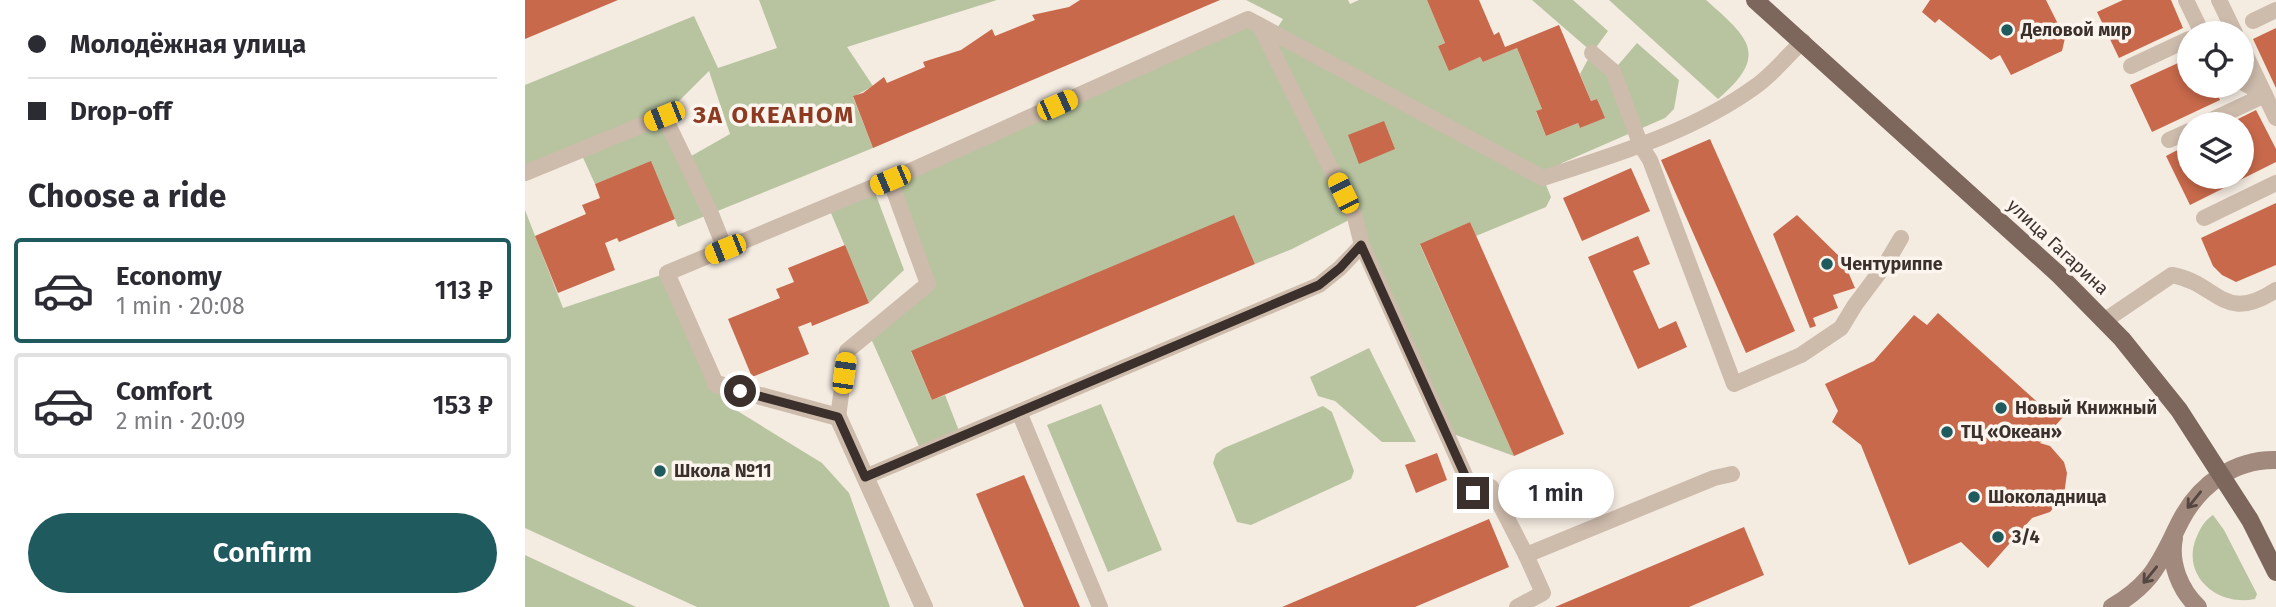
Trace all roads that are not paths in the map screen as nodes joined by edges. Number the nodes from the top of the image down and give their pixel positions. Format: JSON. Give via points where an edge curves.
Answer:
{"nodes":[{"id":1,"x":1755,"y":0,"type":"edge"},
{"id":2,"x":2186,"y":0,"type":"edge"},
{"id":3,"x":2219,"y":0,"type":"edge"},
{"id":4,"x":2276,"y":10,"type":"edge"},
{"id":5,"x":2196,"y":21,"type":"edge"},
{"id":6,"x":2229,"y":21,"type":"edge"},
{"id":7,"x":2253,"y":21,"type":"dead end"},
{"id":8,"x":1260,"y":26,"type":"junction"},
{"id":9,"x":1803,"y":41,"type":"junction"},
{"id":10,"x":2177,"y":45,"type":"edge"},
{"id":11,"x":1592,"y":53,"type":"dead end"},
{"id":12,"x":2131,"y":66,"type":"dead end"},
{"id":13,"x":2254,"y":72,"type":"edge"},
{"id":14,"x":2254,"y":89,"type":"edge"},
{"id":15,"x":2265,"y":95,"type":"junction"},
{"id":16,"x":2229,"y":112,"type":"edge"},
{"id":17,"x":2276,"y":118,"type":"edge"},
{"id":18,"x":2177,"y":136,"type":"edge"},
{"id":19,"x":2169,"y":140,"type":"dead end"},
{"id":20,"x":1641,"y":146,"type":"junction"},
{"id":21,"x":525,"y":173,"type":"edge"},
{"id":22,"x":890,"y":180,"type":"junction"},
{"id":23,"x":2276,"y":183,"type":"edge"},
{"id":24,"x":2204,"y":218,"type":"dead end"},
{"id":25,"x":1901,"y":238,"type":"dead end"},
{"id":26,"x":1361,"y":245,"type":"junction"},
{"id":27,"x":725,"y":249,"type":"junction"},
{"id":28,"x":2276,"y":290,"type":"edge"},
{"id":29,"x":2104,"y":321,"type":"junction"},
{"id":30,"x":716,"y":384,"type":"joint"},
{"id":31,"x":1019,"y":412,"type":"junction"},
{"id":32,"x":838,"y":417,"type":"junction"},
{"id":33,"x":2276,"y":460,"type":"edge"},
{"id":34,"x":1732,"y":474,"type":"dead end"},
{"id":35,"x":2221,"y":475,"type":"junction"},
{"id":36,"x":865,"y":477,"type":"junction"},
{"id":37,"x":2175,"y":531,"type":"junction"},
{"id":38,"x":1526,"y":555,"type":"junction"},
{"id":39,"x":2276,"y":572,"type":"edge"},
{"id":40,"x":924,"y":607,"type":"edge"},
{"id":41,"x":1100,"y":607,"type":"edge"},
{"id":42,"x":1517,"y":607,"type":"edge"},
{"id":43,"x":2112,"y":607,"type":"edge"},
{"id":44,"x":2198,"y":607,"type":"edge"}],
"edges":[{"from":1,"to":9,"type":"main road","name":"улица Гагарина"},
{"from":2,"to":5,"type":"lane"},
{"from":3,"to":6,"type":"lane"},
{"from":4,"to":7,"type":"lane"},
{"from":8,"to":20,"type":"lane","via":[[1543,178]]},
{"from":8,"to":22,"type":"lane","via":[[1248,19]]},
{"from":8,"to":26,"type":"lane","via":[[1355,217]]},
{"from":9,"to":20,"type":"lane","via":[[1758,85],[1715,113]]},
{"from":9,"to":29,"type":"main road","name":"улица Гагарина"},
{"from":10,"to":12,"type":"lane"},
{"from":11,"to":20,"type":"lane","via":[[1613,71]]},
{"from":13,"to":15,"type":"lane"},
{"from":14,"to":15,"type":"lane"},
{"from":15,"to":16,"type":"lane"},
{"from":15,"to":17,"type":"lane"},
{"from":18,"to":19,"type":"lane"},
{"from":20,"to":25,"type":"lane","via":[[1734,384],[1801,355],[1840,328]]},
{"from":21,"to":27,"type":"lane","via":[[664,116]]},
{"from":22,"to":27,"type":"lane"},
{"from":22,"to":32,"type":"lane","via":[[928,284],[847,351]]},
{"from":23,"to":24,"type":"lane"},
{"from":26,"to":31,"type":"lane","via":[[1319,285]]},
{"from":26,"to":38,"type":"lane","via":[[1473,493],[1491,487]]},
{"from":27,"to":30,"type":"lane","via":[[667,273]]},
{"from":28,"to":29,"type":"lane","via":[[2245,305],[2225,302],[2172,275]]},
{"from":29,"to":35,"type":"main road","name":"улица Гагарина","via":[[2179,410]]},
{"from":30,"to":32,"type":"street"},
{"from":31,"to":36,"type":"lane"},
{"from":31,"to":41,"type":"lane"},
{"from":32,"to":36,"type":"street"},
{"from":33,"to":35,"type":"main road","via":[[2243,463]]},
{"from":34,"to":38,"type":"lane"},
{"from":35,"to":37,"type":"main road","one_way":true,"via":[[2191,503]]},
{"from":35,"to":39,"type":"main road","name":"улица Гагарина"},
{"from":36,"to":40,"type":"street"},
{"from":37,"to":43,"type":"main road","one_way":true,"via":[[2148,578]]},
{"from":37,"to":44,"type":"main road","via":[[2179,578]]},
{"from":38,"to":42,"type":"lane","via":[[1543,593]]}]}
